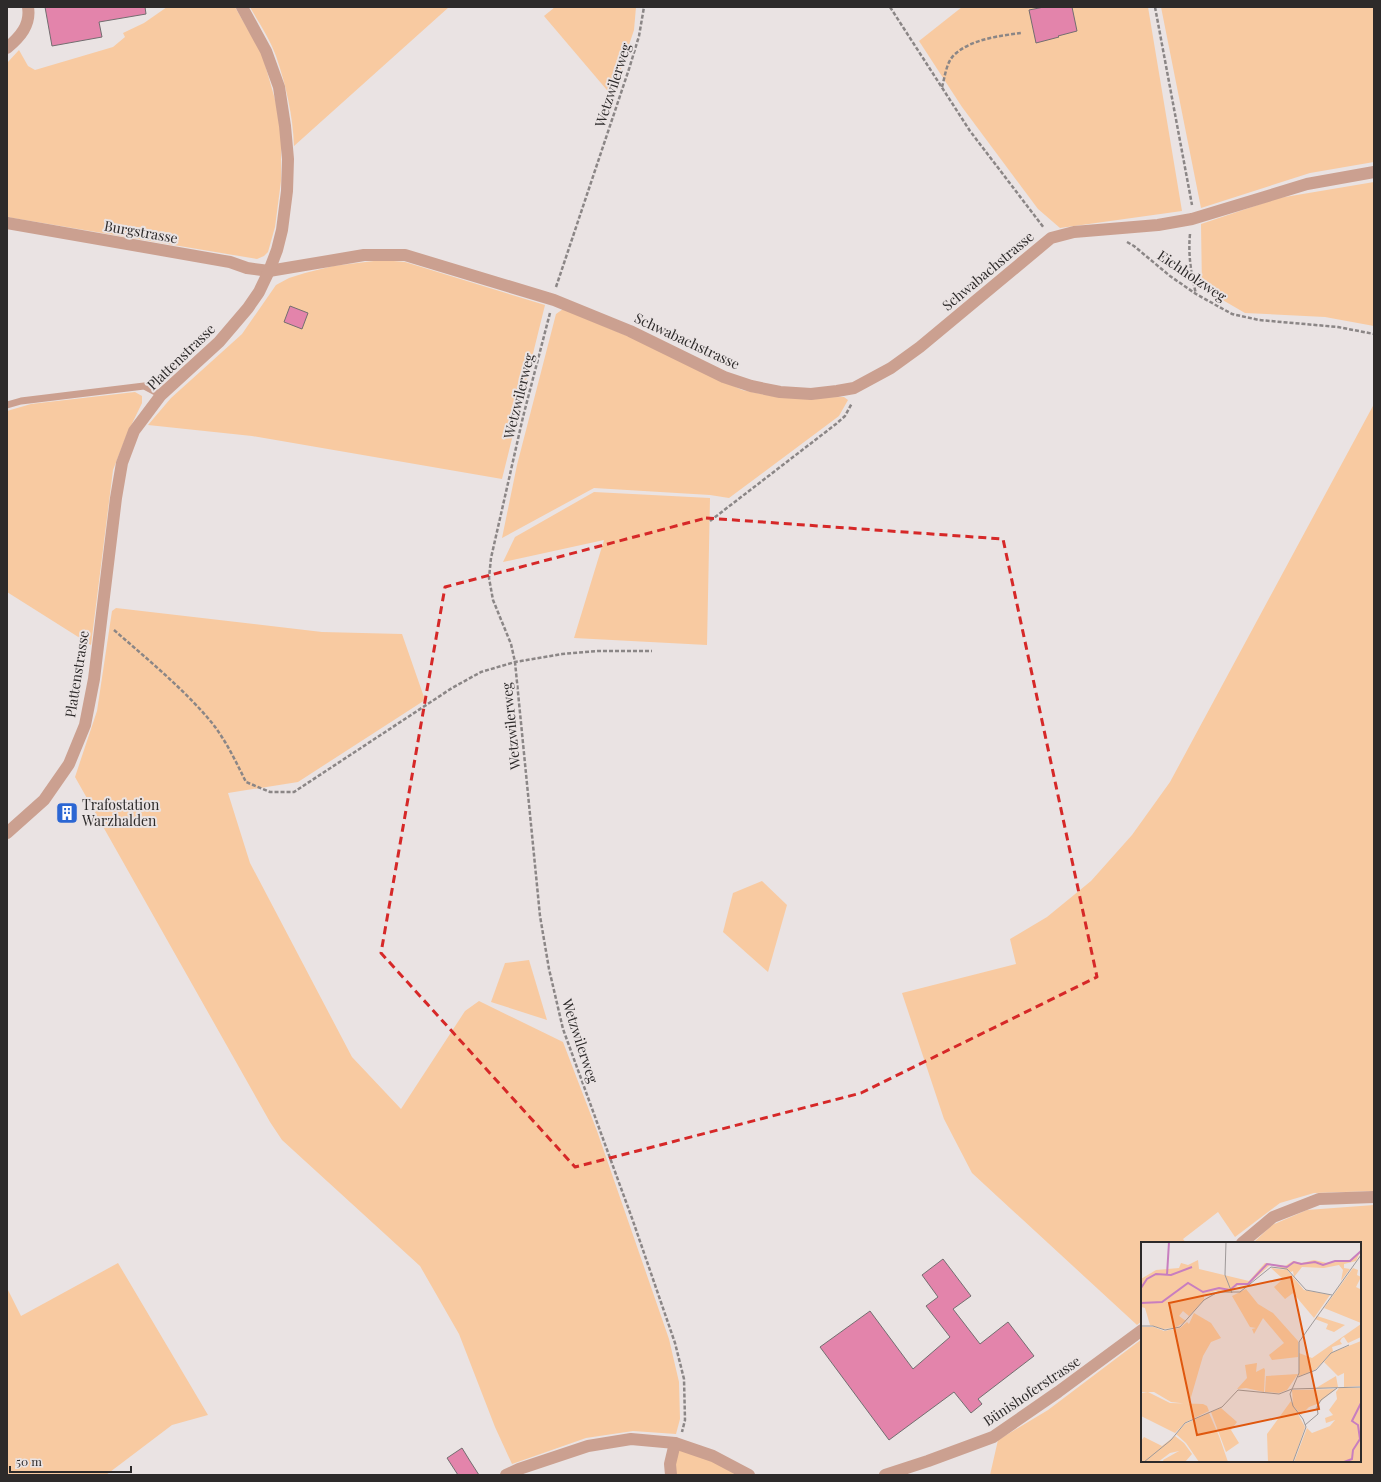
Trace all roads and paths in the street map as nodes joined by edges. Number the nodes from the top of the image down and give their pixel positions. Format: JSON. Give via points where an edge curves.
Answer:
{"nodes":[{"id":1,"x":28,"y":7,"type":"edge"},
{"id":2,"x":242,"y":7,"type":"edge"},
{"id":3,"x":644,"y":7,"type":"edge"},
{"id":4,"x":890,"y":7,"type":"edge"},
{"id":5,"x":1155,"y":7,"type":"edge"},
{"id":6,"x":1021,"y":33,"type":"dead end"},
{"id":7,"x":7,"y":48,"type":"edge"},
{"id":8,"x":942,"y":88,"type":"junction"},
{"id":9,"x":1374,"y":172,"type":"edge"},
{"id":10,"x":1192,"y":219,"type":"junction"},
{"id":11,"x":7,"y":223,"type":"edge"},
{"id":12,"x":1051,"y":238,"type":"junction"},
{"id":13,"x":1121,"y":239,"type":"dead end"},
{"id":14,"x":269,"y":271,"type":"junction"},
{"id":15,"x":1196,"y":294,"type":"junction"},
{"id":16,"x":554,"y":300,"type":"junction"},
{"id":17,"x":1374,"y":334,"type":"edge"},
{"id":18,"x":854,"y":388,"type":"junction"},
{"id":19,"x":161,"y":395,"type":"junction"},
{"id":20,"x":7,"y":405,"type":"edge"},
{"id":21,"x":710,"y":521,"type":"dead end"},
{"id":22,"x":101,"y":619,"type":"junction"},
{"id":23,"x":652,"y":651,"type":"dead end"},
{"id":24,"x":515,"y":662,"type":"junction"},
{"id":25,"x":7,"y":833,"type":"edge"},
{"id":26,"x":1374,"y":1197,"type":"edge"},
{"id":27,"x":1243,"y":1242,"type":"edge"},
{"id":28,"x":1141,"y":1331,"type":"edge"},
{"id":29,"x":675,"y":1443,"type":"junction"},
{"id":30,"x":506,"y":1475,"type":"edge"},
{"id":31,"x":671,"y":1475,"type":"edge"},
{"id":32,"x":749,"y":1475,"type":"edge"},
{"id":33,"x":885,"y":1475,"type":"edge"}],
"edges":[{"from":1,"to":7,"type":"street","via":[[26,27]]},
{"from":2,"to":14,"type":"street","name":"Plattenstrasse","via":[[266,51],[278,87],[285,126],[287,191],[282,230]]},
{"from":3,"to":16,"type":"path","name":"Wetzwilerweg","via":[[629,69]]},
{"from":4,"to":8,"type":"path","name":"Schwabachstrasse"},
{"from":5,"to":10,"type":"path","via":[[1192,201]]},
{"from":6,"to":8,"type":"path","via":[[992,37],[958,52],[953,56],[947,69]]},
{"from":8,"to":12,"type":"path","name":"Schwabachstrasse","via":[[970,131]]},
{"from":9,"to":10,"type":"street","name":"Schwabachstrasse","via":[[1307,184]]},
{"from":10,"to":12,"type":"street","name":"Schwabachstrasse","via":[[1158,225],[1074,232]]},
{"from":10,"to":15,"type":"path","via":[[1190,272]]},
{"from":11,"to":14,"type":"street","name":"Burgstrasse"},
{"from":12,"to":18,"type":"street","name":"Schwabachstrasse","via":[[920,347],[891,368]]},
{"from":13,"to":15,"type":"path","name":"Eichholzweg","via":[[1134,246]]},
{"from":14,"to":16,"type":"street","name":"Schwabachstrasse","via":[[364,255],[405,255]]},
{"from":14,"to":19,"type":"street","name":"Plattenstrasse","via":[[248,308],[219,342]]},
{"from":15,"to":17,"type":"path","name":"Eichholzweg","via":[[1232,314],[1260,320],[1338,327]]},
{"from":16,"to":18,"type":"street","name":"Schwabachstrasse","via":[[751,386],[780,392],[810,394]]},
{"from":16,"to":24,"type":"path","name":"Wetzwilerweg","via":[[524,417],[489,578],[493,600],[511,644]]},
{"from":18,"to":21,"type":"path","via":[[854,399],[845,416]]},
{"from":19,"to":20,"type":"lane","via":[[144,386],[20,401]]},
{"from":19,"to":22,"type":"street","name":"Plattenstrasse","via":[[134,431],[122,463]]},
{"from":22,"to":24,"type":"path","via":[[167,676],[208,718],[231,752],[246,782],[270,792],[294,792],[452,688],[481,672]]},
{"from":22,"to":25,"type":"street","name":"Plattenstrasse","via":[[94,679],[85,725],[69,764],[44,800]]},
{"from":23,"to":24,"type":"path","via":[[598,651]]},
{"from":24,"to":29,"type":"path","name":"Wetzwilerweg","via":[[540,916],[549,969],[563,1028],[675,1343],[684,1379],[685,1420]]},
{"from":26,"to":27,"type":"street","via":[[1320,1199],[1273,1217]]},
{"from":28,"to":33,"type":"street","name":"Bünishoferstrasse","via":[[993,1437]]},
{"from":29,"to":30,"type":"street","via":[[631,1439],[588,1446]]},
{"from":29,"to":31,"type":"street","via":[[670,1464]]},
{"from":29,"to":32,"type":"street","via":[[713,1456]]}]}
